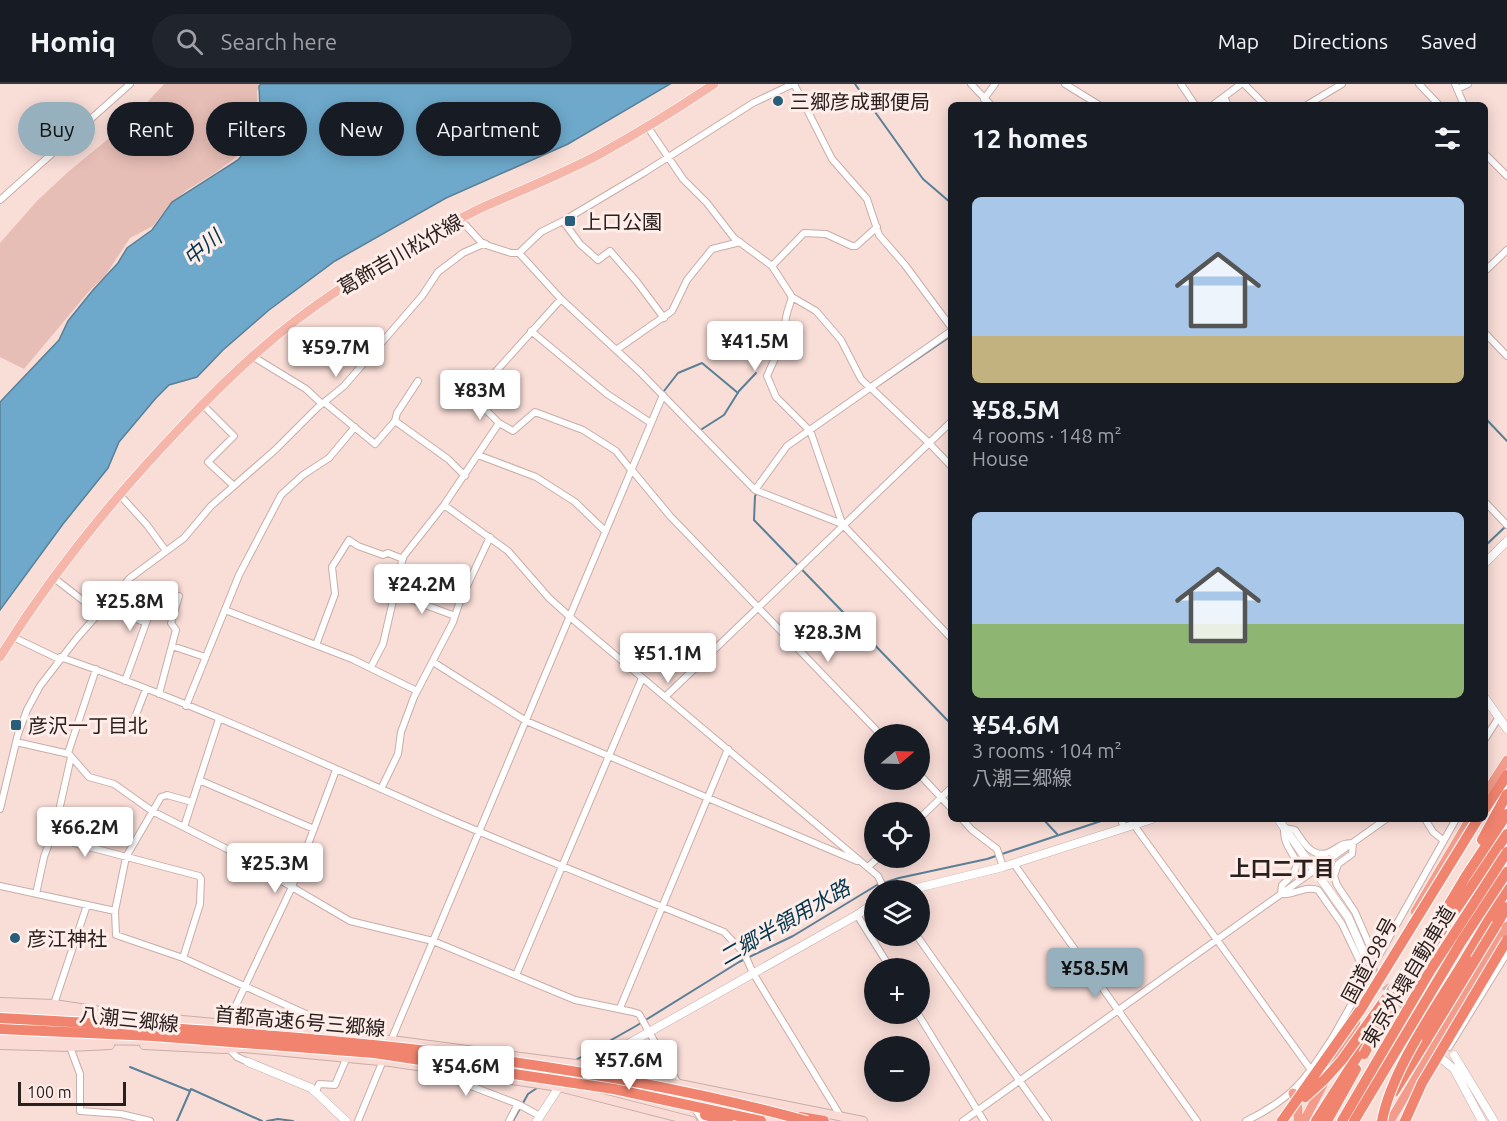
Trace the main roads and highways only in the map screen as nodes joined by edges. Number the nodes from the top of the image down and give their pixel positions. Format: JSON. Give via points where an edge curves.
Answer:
{"nodes":[{"id":1,"x":714,"y":84,"type":"edge"},
{"id":2,"x":0,"y":657,"type":"edge"},
{"id":3,"x":1507,"y":760,"type":"edge"},
{"id":4,"x":1507,"y":775,"type":"edge"},
{"id":5,"x":1488,"y":790,"type":"edge"},
{"id":6,"x":1507,"y":794,"type":"edge"},
{"id":7,"x":1488,"y":804,"type":"edge"},
{"id":8,"x":1507,"y":814,"type":"edge"},
{"id":9,"x":1468,"y":822,"type":"edge"},
{"id":10,"x":1476,"y":822,"type":"edge"},
{"id":11,"x":1507,"y":834,"type":"edge"},
{"id":12,"x":1507,"y":852,"type":"edge"},
{"id":13,"x":1507,"y":872,"type":"edge"},
{"id":14,"x":1471,"y":878,"type":"junction"},
{"id":15,"x":1507,"y":890,"type":"edge"},
{"id":16,"x":1507,"y":907,"type":"edge"},
{"id":17,"x":1502,"y":925,"type":"edge"},
{"id":18,"x":1507,"y":940,"type":"edge"},
{"id":19,"x":1427,"y":941,"type":"junction"},
{"id":20,"x":0,"y":1002,"type":"edge"},
{"id":21,"x":0,"y":1010,"type":"edge"},
{"id":22,"x":0,"y":1018,"type":"edge"},
{"id":23,"x":0,"y":1029,"type":"edge"},
{"id":24,"x":254,"y":1029,"type":"junction"},
{"id":25,"x":0,"y":1038,"type":"edge"},
{"id":26,"x":0,"y":1045,"type":"edge"},
{"id":27,"x":242,"y":1048,"type":"junction"},
{"id":28,"x":1370,"y":1083,"type":"junction"},
{"id":29,"x":614,"y":1089,"type":"junction"},
{"id":30,"x":1293,"y":1093,"type":"road end"},
{"id":31,"x":785,"y":1115,"type":"junction"},
{"id":32,"x":842,"y":1118,"type":"edge"},
{"id":33,"x":692,"y":1121,"type":"edge"},
{"id":34,"x":728,"y":1121,"type":"edge"},
{"id":35,"x":762,"y":1121,"type":"edge"},
{"id":36,"x":807,"y":1121,"type":"edge"},
{"id":37,"x":824,"y":1121,"type":"edge"},
{"id":38,"x":863,"y":1121,"type":"edge"},
{"id":39,"x":1270,"y":1121,"type":"edge"},
{"id":40,"x":1282,"y":1121,"type":"edge"},
{"id":41,"x":1299,"y":1121,"type":"edge"},
{"id":42,"x":1304,"y":1121,"type":"edge"},
{"id":43,"x":1316,"y":1121,"type":"edge"},
{"id":44,"x":1326,"y":1121,"type":"edge"},
{"id":45,"x":1342,"y":1121,"type":"edge"},
{"id":46,"x":1354,"y":1121,"type":"edge"},
{"id":47,"x":1382,"y":1121,"type":"edge"},
{"id":48,"x":1390,"y":1121,"type":"edge"},
{"id":49,"x":1405,"y":1121,"type":"edge"}],
"edges":[{"from":1,"to":2,"type":"main road","name":"葛飾吉川松伏線","via":[[568,170],[460,219],[338,290],[252,355],[118,494]]},
{"from":3,"to":5,"type":"highway"},
{"from":4,"to":7,"type":"highway"},
{"from":6,"to":14,"type":"highway","via":[[1476,850]]},
{"from":8,"to":14,"type":"highway"},
{"from":9,"to":42,"type":"highway","name":"国道298号","via":[[1423,898]]},
{"from":10,"to":40,"type":"highway","bridge":true,"via":[[1362,1009]]},
{"from":11,"to":14,"type":"highway"},
{"from":12,"to":28,"type":"highway","name":"東京外環自動車道","bridge":true,"via":[[1437,961]]},
{"from":13,"to":28,"type":"highway","name":"東京外環自動車道","bridge":true},
{"from":14,"to":19,"type":"highway"},
{"from":14,"to":43,"type":"highway"},
{"from":15,"to":47,"type":"highway","bridge":true,"via":[[1406,1060],[1388,1096]]},
{"from":16,"to":17,"type":"highway"},
{"from":17,"to":47,"type":"highway","bridge":true,"via":[[1395,1090]]},
{"from":17,"to":48,"type":"highway"},
{"from":18,"to":49,"type":"highway","bridge":true,"via":[[1422,1083]]},
{"from":19,"to":39,"type":"highway","bridge":true,"via":[[1334,1070],[1307,1096]]},
{"from":19,"to":44,"type":"highway","bridge":true},
{"from":20,"to":24,"type":"main road","via":[[54,1004]]},
{"from":21,"to":24,"type":"main road","name":"八潮三郷線"},
{"from":22,"to":31,"type":"highway","name":"首都高速6号三郷線","bridge":true,"via":[[334,1040],[470,1055],[603,1077]]},
{"from":23,"to":29,"type":"highway","name":"首都高速6号三郷線","bridge":true,"via":[[374,1053]]},
{"from":24,"to":32,"type":"main road","name":"八潮三郷線","via":[[392,1040],[591,1066]]},
{"from":25,"to":27,"type":"main road","name":"八潮三郷線","via":[[181,1042]]},
{"from":26,"to":27,"type":"main road"},
{"from":27,"to":33,"type":"main road","name":"八潮三郷線","via":[[382,1062],[559,1087]]},
{"from":28,"to":45,"type":"highway","name":"東京外環自動車道"},
{"from":28,"to":46,"type":"highway","name":"東京外環自動車道"},
{"from":29,"to":34,"type":"highway","bridge":true},
{"from":29,"to":35,"type":"highway","name":"首都高速6号三郷線","bridge":true},
{"from":30,"to":41,"type":"highway"},
{"from":31,"to":36,"type":"highway","name":"首都高速6号三郷線","bridge":true},
{"from":31,"to":37,"type":"highway","bridge":true},
{"from":32,"to":38,"type":"main road","name":"八潮三郷線"}]}
